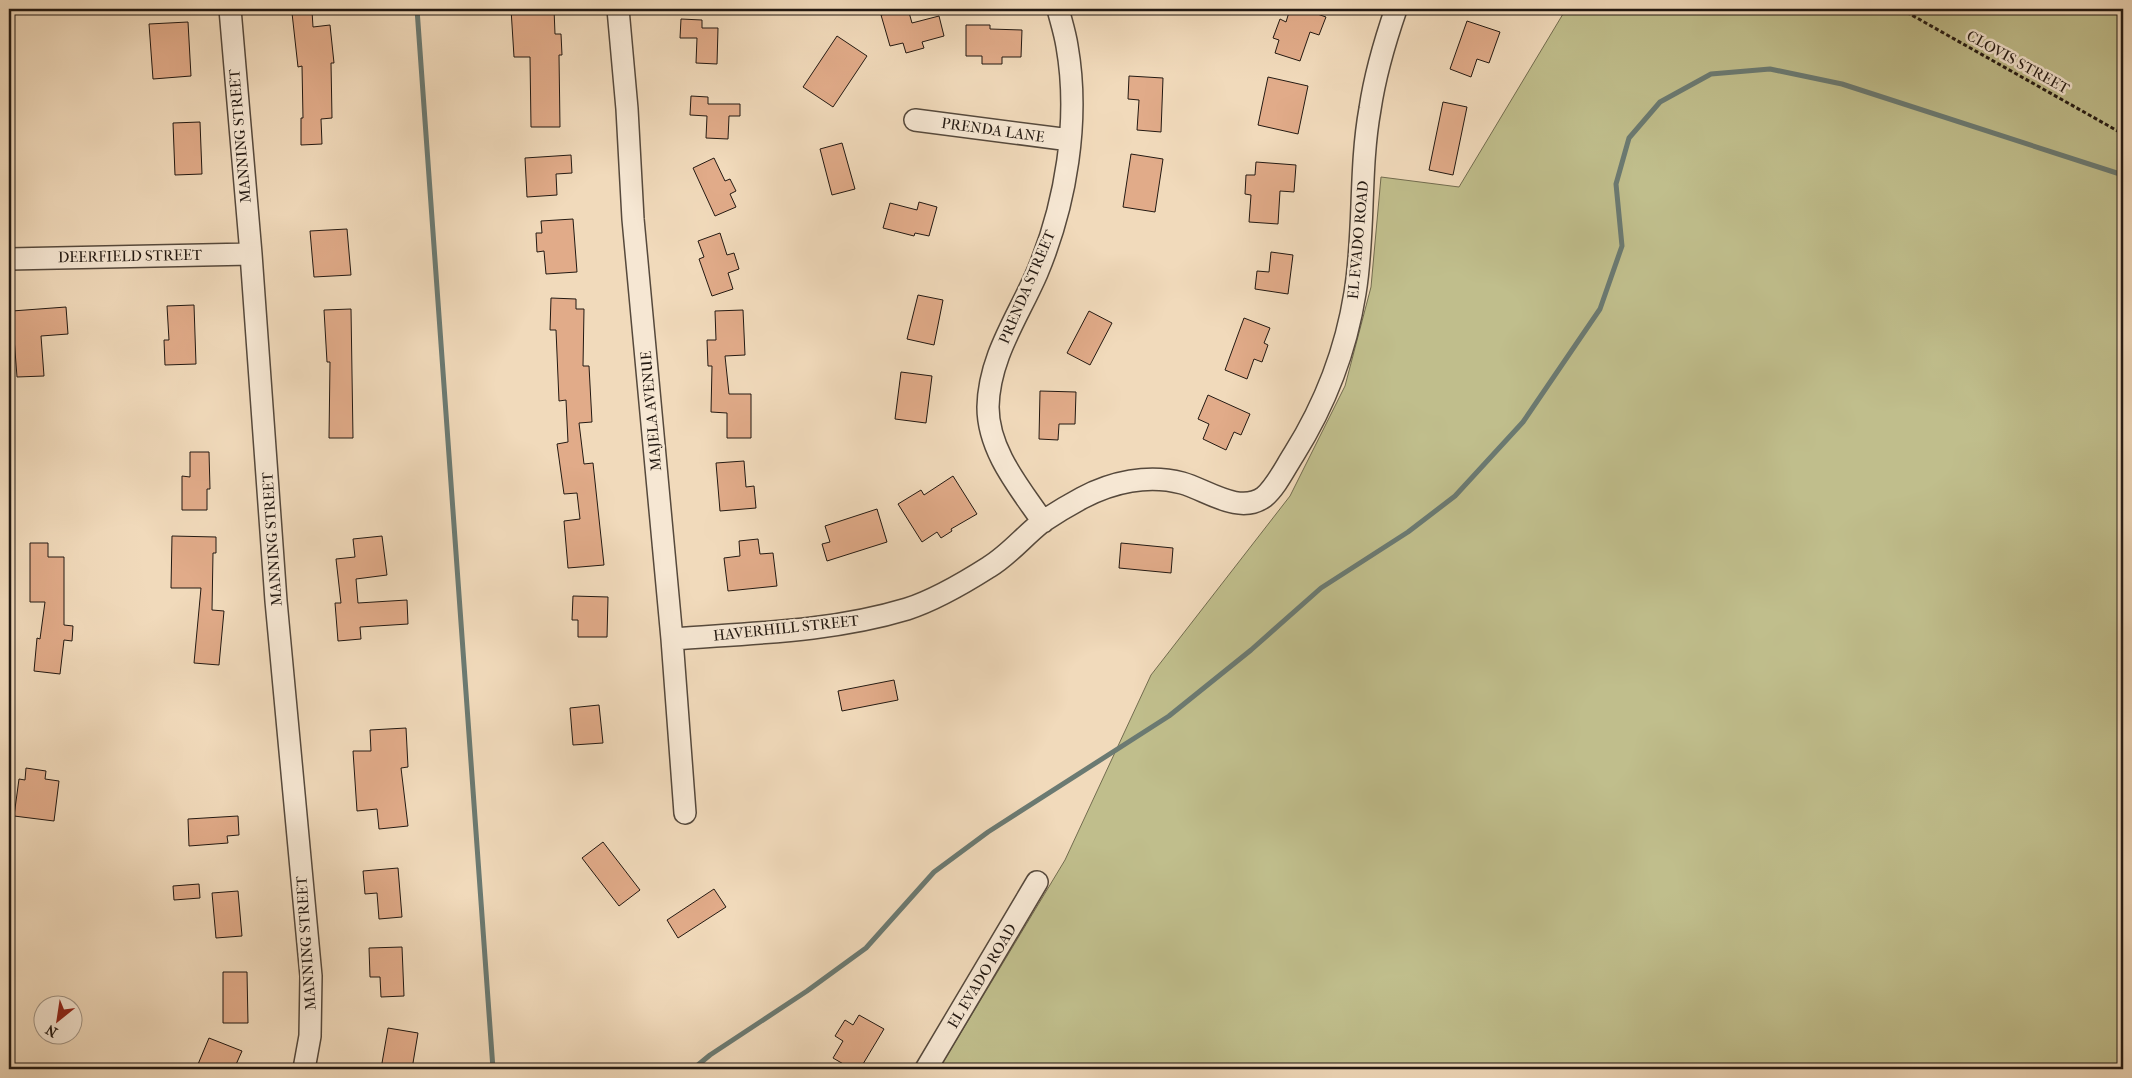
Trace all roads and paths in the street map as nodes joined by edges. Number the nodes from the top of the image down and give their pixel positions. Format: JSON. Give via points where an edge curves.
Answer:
{"nodes":[{"id":1,"x":230,"y":9,"type":"edge"},
{"id":2,"x":618,"y":9,"type":"edge"},
{"id":3,"x":1058,"y":9,"type":"edge"},
{"id":4,"x":1396,"y":9,"type":"edge"},
{"id":5,"x":1901,"y":9,"type":"edge"},
{"id":6,"x":915,"y":120,"type":"dead end"},
{"id":7,"x":2123,"y":134,"type":"edge"},
{"id":8,"x":1070,"y":140,"type":"junction"},
{"id":9,"x":251,"y":254,"type":"junction"},
{"id":10,"x":9,"y":259,"type":"edge"},
{"id":11,"x":1249,"y":504,"type":"joint"},
{"id":12,"x":1043,"y":522,"type":"junction"},
{"id":13,"x":672,"y":639,"type":"junction"},
{"id":14,"x":685,"y":813,"type":"dead end"},
{"id":15,"x":1037,"y":882,"type":"dead end"},
{"id":16,"x":304,"y":1069,"type":"edge"},
{"id":17,"x":926,"y":1069,"type":"edge"}],
"edges":[{"from":1,"to":9,"type":"street","name":"MANNING STREET"},
{"from":2,"to":13,"type":"street","name":"MAJELA AVENUE","via":[[633,219]]},
{"from":3,"to":8,"type":"street","name":"PRENDA STREET","via":[[1067,46],[1071,92]]},
{"from":4,"to":11,"type":"street","name":"EL EVADO ROAD","via":[[1369,110],[1355,294],[1344,341],[1307,433],[1278,479],[1264,496]]},
{"from":5,"to":7,"type":"path","name":"CLOVIS STREET"},
{"from":6,"to":8,"type":"street","name":"PRENDA LANE"},
{"from":8,"to":12,"type":"street","name":"PRENDA STREET","via":[[1053,230],[991,375],[988,409],[995,441],[1008,471]]},
{"from":9,"to":10,"type":"street","name":"DEERFIELD STREET"},
{"from":9,"to":16,"type":"street","name":"MANNING STREET","via":[[276,601],[311,976],[310,1036]]},
{"from":11,"to":12,"type":"street","name":"HAVERHILL STREET","via":[[1227,501],[1181,483],[1118,482],[1082,498]]},
{"from":12,"to":13,"type":"street","name":"HAVERHILL STREET","via":[[992,566],[910,608],[865,620],[804,629]]},
{"from":13,"to":14,"type":"street","name":"MAJELA AVENUE"},
{"from":15,"to":17,"type":"street","name":"EL EVADO ROAD"}]}
